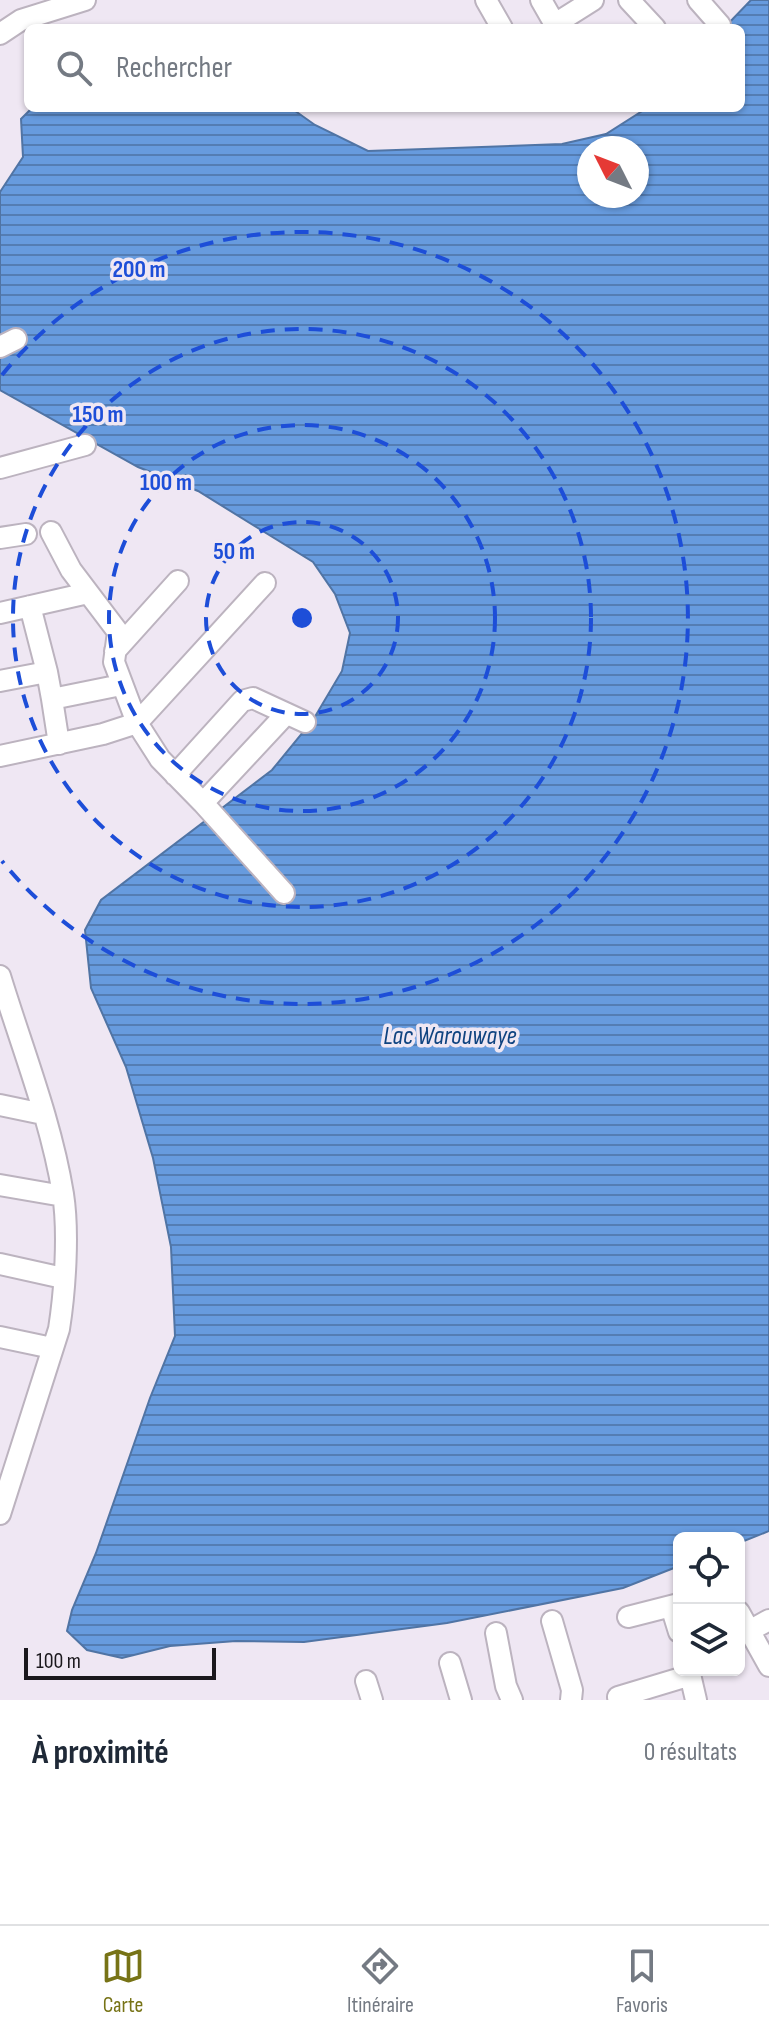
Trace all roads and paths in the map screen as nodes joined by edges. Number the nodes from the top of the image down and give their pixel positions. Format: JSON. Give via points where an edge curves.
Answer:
{"nodes":[{"id":1,"x":85,"y":0,"type":"edge"},
{"id":2,"x":486,"y":0,"type":"edge"},
{"id":3,"x":541,"y":0,"type":"edge"},
{"id":4,"x":593,"y":0,"type":"edge"},
{"id":5,"x":629,"y":0,"type":"edge"},
{"id":6,"x":698,"y":0,"type":"edge"},
{"id":7,"x":500,"y":24,"type":"edge"},
{"id":8,"x":555,"y":24,"type":"edge"},
{"id":9,"x":559,"y":24,"type":"edge"},
{"id":10,"x":651,"y":24,"type":"edge"},
{"id":11,"x":719,"y":24,"type":"edge"},
{"id":12,"x":0,"y":34,"type":"edge"},
{"id":13,"x":85,"y":445,"type":"dead end"},
{"id":14,"x":0,"y":468,"type":"edge"},
{"id":15,"x":51,"y":532,"type":"dead end"},
{"id":16,"x":26,"y":534,"type":"dead end"},
{"id":17,"x":0,"y":538,"type":"edge"},
{"id":18,"x":178,"y":581,"type":"dead end"},
{"id":19,"x":265,"y":583,"type":"dead end"},
{"id":20,"x":88,"y":593,"type":"junction"},
{"id":21,"x":30,"y":606,"type":"junction"},
{"id":22,"x":0,"y":613,"type":"edge"},
{"id":23,"x":115,"y":651,"type":"junction"},
{"id":24,"x":47,"y":672,"type":"junction"},
{"id":25,"x":0,"y":681,"type":"edge"},
{"id":26,"x":121,"y":685,"type":"junction"},
{"id":27,"x":52,"y":699,"type":"junction"},
{"id":28,"x":137,"y":723,"type":"junction"},
{"id":29,"x":59,"y":744,"type":"junction"},
{"id":30,"x":0,"y":756,"type":"edge"},
{"id":31,"x":175,"y":775,"type":"junction"},
{"id":32,"x":203,"y":803,"type":"junction"},
{"id":33,"x":284,"y":893,"type":"dead end"},
{"id":34,"x":0,"y":976,"type":"edge"},
{"id":35,"x":0,"y":1105,"type":"edge"},
{"id":36,"x":43,"y":1114,"type":"junction"},
{"id":37,"x":0,"y":1185,"type":"edge"},
{"id":38,"x":63,"y":1196,"type":"junction"},
{"id":39,"x":0,"y":1264,"type":"edge"},
{"id":40,"x":63,"y":1278,"type":"junction"},
{"id":41,"x":0,"y":1337,"type":"edge"},
{"id":42,"x":52,"y":1348,"type":"junction"},
{"id":43,"x":0,"y":1514,"type":"edge"},
{"id":44,"x":673,"y":1606,"type":"edge"},
{"id":45,"x":628,"y":1617,"type":"dead end"},
{"id":46,"x":552,"y":1621,"type":"dead end"},
{"id":47,"x":760,"y":1625,"type":"edge"},
{"id":48,"x":496,"y":1633,"type":"dead end"},
{"id":49,"x":450,"y":1663,"type":"dead end"},
{"id":50,"x":769,"y":1666,"type":"edge"},
{"id":51,"x":681,"y":1676,"type":"edge"},
{"id":52,"x":691,"y":1676,"type":"edge"},
{"id":53,"x":618,"y":1697,"type":"dead end"},
{"id":54,"x":461,"y":1700,"type":"edge"},
{"id":55,"x":512,"y":1700,"type":"edge"},
{"id":56,"x":571,"y":1700,"type":"edge"},
{"id":57,"x":696,"y":1700,"type":"edge"}],
"edges":[{"from":1,"to":12,"type":"street","via":[[21,20]]},
{"from":2,"to":7,"type":"street"},
{"from":3,"to":8,"type":"street"},
{"from":4,"to":9,"type":"street"},
{"from":5,"to":10,"type":"street"},
{"from":6,"to":11,"type":"street"},
{"from":13,"to":14,"type":"street"},
{"from":15,"to":20,"type":"street"},
{"from":16,"to":17,"type":"street"},
{"from":18,"to":23,"type":"street"},
{"from":19,"to":28,"type":"street"},
{"from":20,"to":21,"type":"street"},
{"from":20,"to":23,"type":"street","via":[[118,632]]},
{"from":21,"to":22,"type":"street"},
{"from":21,"to":24,"type":"street"},
{"from":23,"to":26,"type":"street"},
{"from":24,"to":25,"type":"street"},
{"from":24,"to":27,"type":"street"},
{"from":26,"to":27,"type":"street"},
{"from":26,"to":28,"type":"street"},
{"from":27,"to":29,"type":"street"},
{"from":28,"to":29,"type":"street"},
{"from":28,"to":31,"type":"street"},
{"from":29,"to":30,"type":"street"},
{"from":31,"to":32,"type":"street"},
{"from":31,"to":32,"type":"street","via":[[242,701],[253,698],[296,718]]},
{"from":32,"to":33,"type":"street"},
{"from":34,"to":36,"type":"street"},
{"from":35,"to":36,"type":"street"},
{"from":36,"to":38,"type":"street"},
{"from":37,"to":38,"type":"street"},
{"from":38,"to":40,"type":"street"},
{"from":39,"to":40,"type":"street"},
{"from":40,"to":42,"type":"street","via":[[64,1298]]},
{"from":41,"to":42,"type":"street"},
{"from":42,"to":43,"type":"street"},
{"from":44,"to":45,"type":"street"},
{"from":46,"to":56,"type":"street"},
{"from":47,"to":50,"type":"street"},
{"from":48,"to":55,"type":"street"},
{"from":49,"to":54,"type":"street"},
{"from":51,"to":53,"type":"street"},
{"from":52,"to":57,"type":"street"}]}
